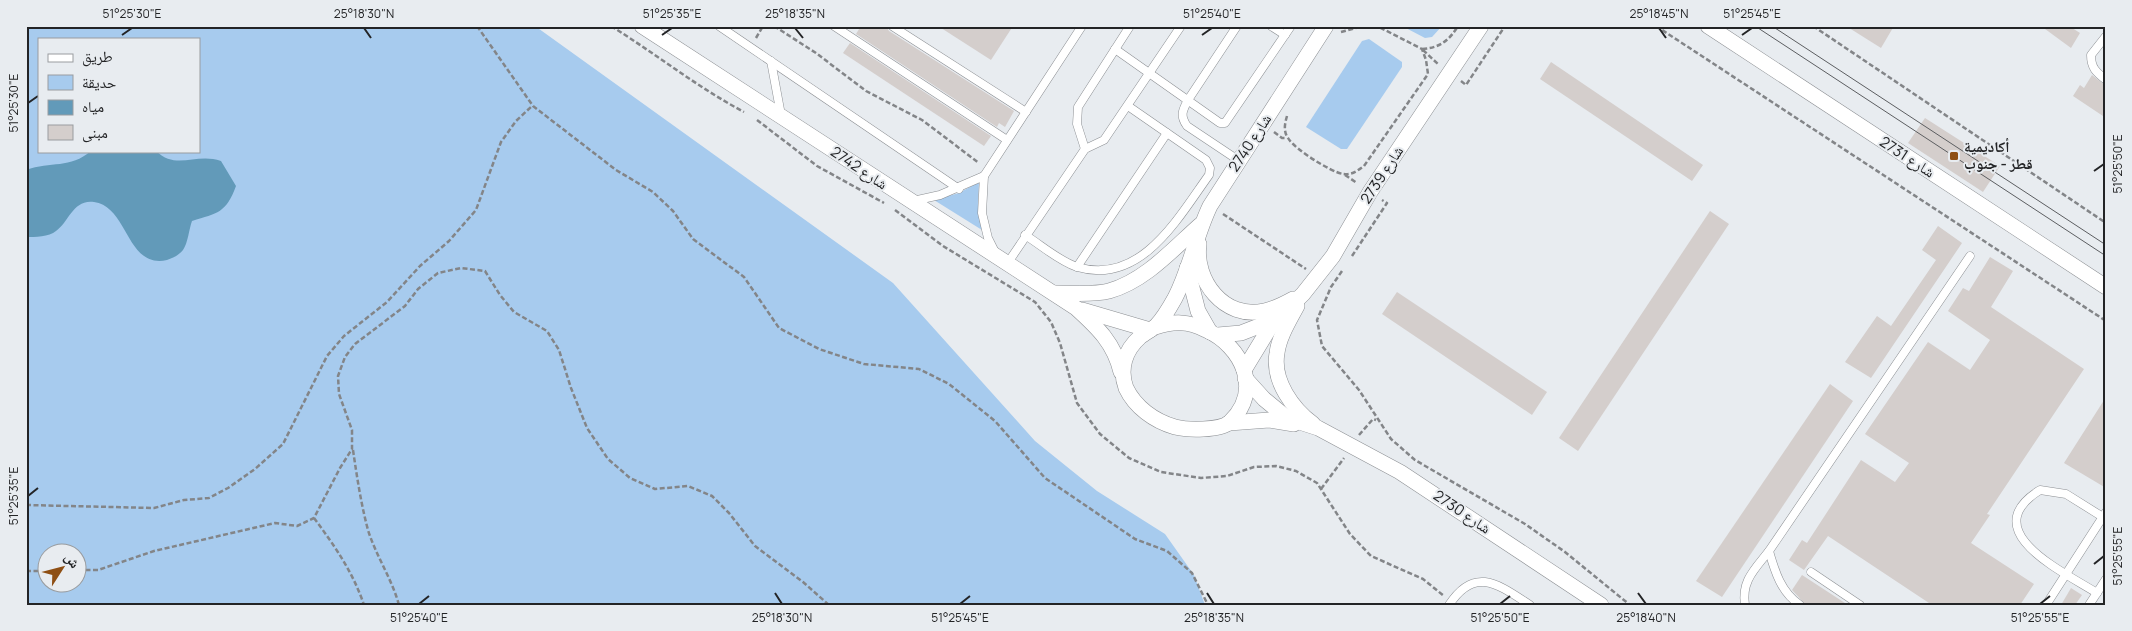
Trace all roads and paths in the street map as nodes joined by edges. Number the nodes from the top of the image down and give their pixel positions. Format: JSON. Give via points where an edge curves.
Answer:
{"nodes":[{"id":1,"x":477,"y":26,"type":"edge"},
{"id":2,"x":611,"y":26,"type":"edge"},
{"id":3,"x":642,"y":26,"type":"edge"},
{"id":4,"x":719,"y":26,"type":"edge"},
{"id":5,"x":774,"y":26,"type":"edge"},
{"id":6,"x":834,"y":26,"type":"edge"},
{"id":7,"x":892,"y":26,"type":"edge"},
{"id":8,"x":1082,"y":26,"type":"edge"},
{"id":9,"x":1130,"y":26,"type":"edge"},
{"id":10,"x":1181,"y":26,"type":"edge"},
{"id":11,"x":1237,"y":26,"type":"edge"},
{"id":12,"x":1271,"y":26,"type":"edge"},
{"id":13,"x":1291,"y":26,"type":"edge"},
{"id":14,"x":1326,"y":26,"type":"edge"},
{"id":15,"x":1363,"y":26,"type":"edge"},
{"id":16,"x":1377,"y":26,"type":"edge"},
{"id":17,"x":1458,"y":26,"type":"edge"},
{"id":18,"x":1481,"y":26,"type":"edge"},
{"id":19,"x":1505,"y":26,"type":"edge"},
{"id":20,"x":1656,"y":26,"type":"edge"},
{"id":21,"x":1708,"y":26,"type":"edge"},
{"id":22,"x":1813,"y":26,"type":"edge"},
{"id":23,"x":1341,"y":32,"type":"dead end"},
{"id":24,"x":1285,"y":35,"type":"junction"},
{"id":25,"x":2106,"y":36,"type":"edge"},
{"id":26,"x":1115,"y":49,"type":"junction"},
{"id":27,"x":1422,"y":49,"type":"junction"},
{"id":28,"x":771,"y":61,"type":"junction"},
{"id":29,"x":1150,"y":74,"type":"junction"},
{"id":30,"x":1451,"y":74,"type":"junction"},
{"id":31,"x":2106,"y":80,"type":"edge"},
{"id":32,"x":1188,"y":100,"type":"junction"},
{"id":33,"x":533,"y":106,"type":"junction"},
{"id":34,"x":1128,"y":106,"type":"junction"},
{"id":35,"x":1026,"y":112,"type":"junction"},
{"id":36,"x":746,"y":113,"type":"dead end"},
{"id":37,"x":1287,"y":113,"type":"dead end"},
{"id":38,"x":782,"y":116,"type":"junction"},
{"id":39,"x":754,"y":118,"type":"dead end"},
{"id":40,"x":1167,"y":133,"type":"junction"},
{"id":41,"x":1007,"y":140,"type":"junction"},
{"id":42,"x":1085,"y":149,"type":"junction"},
{"id":43,"x":1238,"y":160,"type":"junction"},
{"id":44,"x":986,"y":173,"type":"junction"},
{"id":45,"x":1344,"y":174,"type":"junction"},
{"id":46,"x":959,"y":189,"type":"junction"},
{"id":47,"x":1370,"y":192,"type":"junction"},
{"id":48,"x":909,"y":201,"type":"junction"},
{"id":49,"x":1210,"y":206,"type":"junction"},
{"id":50,"x":1201,"y":224,"type":"junction"},
{"id":51,"x":2106,"y":224,"type":"edge"},
{"id":52,"x":1025,"y":235,"type":"junction"},
{"id":53,"x":1970,"y":256,"type":"dead end"},
{"id":54,"x":1352,"y":257,"type":"dead end"},
{"id":55,"x":1003,"y":262,"type":"junction"},
{"id":56,"x":1346,"y":264,"type":"dead end"},
{"id":57,"x":1077,"y":266,"type":"junction"},
{"id":58,"x":1187,"y":266,"type":"junction"},
{"id":59,"x":1318,"y":277,"type":"junction"},
{"id":60,"x":2106,"y":287,"type":"edge"},
{"id":61,"x":1055,"y":293,"type":"junction"},
{"id":62,"x":1303,"y":294,"type":"junction"},
{"id":63,"x":1076,"y":308,"type":"junction"},
{"id":64,"x":1278,"y":318,"type":"junction"},
{"id":65,"x":2106,"y":321,"type":"edge"},
{"id":66,"x":1152,"y":328,"type":"junction"},
{"id":67,"x":1214,"y":333,"type":"junction"},
{"id":68,"x":1122,"y":373,"type":"junction"},
{"id":69,"x":1245,"y":374,"type":"junction"},
{"id":70,"x":1229,"y":423,"type":"junction"},
{"id":71,"x":1318,"y":428,"type":"junction"},
{"id":72,"x":352,"y":449,"type":"junction"},
{"id":73,"x":26,"y":505,"type":"edge"},
{"id":74,"x":2105,"y":516,"type":"edge"},
{"id":75,"x":314,"y":518,"type":"junction"},
{"id":76,"x":1769,"y":551,"type":"junction"},
{"id":77,"x":88,"y":570,"type":"edge"},
{"id":78,"x":1811,"y":572,"type":"dead end"},
{"id":79,"x":2066,"y":574,"type":"junction"},
{"id":80,"x":2106,"y":579,"type":"edge"},
{"id":81,"x":2097,"y":593,"type":"junction"},
{"id":82,"x":1450,"y":603,"type":"edge"},
{"id":83,"x":364,"y":605,"type":"edge"},
{"id":84,"x":399,"y":605,"type":"edge"},
{"id":85,"x":829,"y":605,"type":"edge"},
{"id":86,"x":1208,"y":605,"type":"edge"},
{"id":87,"x":1530,"y":605,"type":"edge"},
{"id":88,"x":1601,"y":605,"type":"edge"},
{"id":89,"x":1630,"y":605,"type":"edge"},
{"id":90,"x":1745,"y":605,"type":"edge"},
{"id":91,"x":1800,"y":605,"type":"edge"},
{"id":92,"x":1860,"y":605,"type":"edge"},
{"id":93,"x":2046,"y":605,"type":"edge"},
{"id":94,"x":2090,"y":605,"type":"edge"}],
"edges":[{"from":1,"to":33,"type":"path"},
{"from":2,"to":36,"type":"path","via":[[698,86]]},
{"from":3,"to":38,"type":"street","name":"شارع 2742"},
{"from":4,"to":28,"type":"lane"},
{"from":5,"to":44,"type":"path","via":[[866,91],[922,120]]},
{"from":6,"to":41,"type":"lane"},
{"from":7,"to":35,"type":"lane"},
{"from":8,"to":35,"type":"lane"},
{"from":9,"to":26,"type":"lane"},
{"from":10,"to":29,"type":"lane"},
{"from":11,"to":32,"type":"lane"},
{"from":12,"to":24,"type":"lane"},
{"from":13,"to":24,"type":"lane"},
{"from":14,"to":43,"type":"street","name":"شارع 2740"},
{"from":15,"to":23,"type":"path"},
{"from":16,"to":27,"type":"path"},
{"from":17,"to":27,"type":"path","via":[[1442,44]]},
{"from":18,"to":30,"type":"street","name":"شارع 2739"},
{"from":19,"to":30,"type":"path","via":[[1466,85]]},
{"from":20,"to":65,"type":"path"},
{"from":21,"to":60,"type":"street","name":"شارع 2731"},
{"from":22,"to":51,"type":"path"},
{"from":24,"to":32,"type":"lane","via":[[1225,123],[1220,123]]},
{"from":25,"to":31,"type":"lane","via":[[2091,55],[2091,64]]},
{"from":26,"to":29,"type":"lane"},
{"from":26,"to":42,"type":"lane","via":[[1078,107],[1076,124]]},
{"from":27,"to":30,"type":"path"},
{"from":27,"to":45,"type":"path","via":[[1428,74],[1364,166],[1354,174]]},
{"from":28,"to":38,"type":"lane"},
{"from":28,"to":46,"type":"lane"},
{"from":29,"to":32,"type":"lane"},
{"from":29,"to":34,"type":"lane"},
{"from":30,"to":47,"type":"street","name":"شارع 2739"},
{"from":32,"to":43,"type":"lane","via":[[1182,112],[1187,126]]},
{"from":33,"to":73,"type":"path","via":[[516,121],[502,142],[476,210],[450,241],[420,266],[387,302],[344,336],[327,356],[283,444],[255,470],[209,498],[184,500],[154,508]]},
{"from":33,"to":86,"type":"path","via":[[616,170],[653,192],[673,211],[693,239],[744,277],[779,328],[819,349],[864,364],[919,369],[949,384],[995,421],[1045,478],[1135,539],[1167,551],[1192,573]]},
{"from":34,"to":40,"type":"lane"},
{"from":34,"to":42,"type":"lane","via":[[1104,140]]},
{"from":35,"to":41,"type":"lane"},
{"from":37,"to":45,"type":"path","via":[[1284,128],[1287,138],[1333,171]]},
{"from":38,"to":48,"type":"street","name":"شارع 2742"},
{"from":39,"to":82,"type":"path","via":[[817,166],[890,206],[943,246],[1035,302],[1051,322],[1060,343],[1077,403],[1100,434],[1129,458],[1161,472],[1201,478],[1227,476],[1254,467],[1276,466],[1296,470],[1317,483],[1350,534],[1371,556],[1423,579]]},
{"from":40,"to":57,"type":"lane"},
{"from":40,"to":57,"type":"lane","via":[[1206,160],[1210,168],[1208,175],[1166,236],[1132,262],[1094,270]]},
{"from":41,"to":44,"type":"lane"},
{"from":42,"to":52,"type":"lane"},
{"from":43,"to":49,"type":"street","name":"شارع 2740"},
{"from":44,"to":46,"type":"lane"},
{"from":44,"to":55,"type":"lane","via":[[982,213],[988,238]]},
{"from":45,"to":47,"type":"path"},
{"from":46,"to":48,"type":"lane"},
{"from":47,"to":54,"type":"path","via":[[1387,203]]},
{"from":47,"to":59,"type":"street","name":"شارع 2739"},
{"from":48,"to":55,"type":"street","name":"شارع 2742"},
{"from":49,"to":50,"type":"street","name":"شارع 2740"},
{"from":49,"to":59,"type":"path"},
{"from":50,"to":58,"type":"street","name":"شارع 2740"},
{"from":50,"to":61,"type":"street","via":[[1151,269],[1108,292]]},
{"from":50,"to":62,"type":"street","via":[[1199,268],[1208,287],[1222,303],[1242,311],[1263,312]]},
{"from":52,"to":55,"type":"lane"},
{"from":52,"to":57,"type":"lane"},
{"from":53,"to":76,"type":"lane"},
{"from":55,"to":61,"type":"street","name":"شارع 2742"},
{"from":56,"to":89,"type":"path","via":[[1331,287],[1317,320],[1322,346],[1359,390],[1391,439],[1415,460],[1525,524]]},
{"from":58,"to":66,"type":"street","name":"شارع 2740","via":[[1175,297]]},
{"from":58,"to":67,"type":"street","via":[[1198,311]]},
{"from":59,"to":62,"type":"street","name":"شارع 2739"},
{"from":61,"to":63,"type":"street","name":"شارع 2742"},
{"from":62,"to":64,"type":"street","name":"شارع 2739"},
{"from":62,"to":71,"type":"street","via":[[1276,355],[1279,377],[1287,397],[1300,415]]},
{"from":63,"to":66,"type":"street","name":"شارع 2742"},
{"from":63,"to":68,"type":"street","name":"شارع 2742","via":[[1112,344]]},
{"from":64,"to":67,"type":"street","name":"شارع 2739","via":[[1241,333]]},
{"from":64,"to":69,"type":"street","name":"شارع 2739","via":[[1266,333]]},
{"from":66,"to":67,"type":"street","via":[[1180,322]]},
{"from":66,"to":68,"type":"street","via":[[1130,348]]},
{"from":67,"to":69,"type":"street","via":[[1236,353]]},
{"from":68,"to":70,"type":"street","via":[[1130,397],[1147,414],[1168,425],[1185,430]]},
{"from":69,"to":70,"type":"street","via":[[1241,406]]},
{"from":69,"to":71,"type":"street","name":"شارع 2730","via":[[1264,399],[1287,418]]},
{"from":70,"to":71,"type":"street","name":"شارع 2730","via":[[1269,420]]},
{"from":71,"to":88,"type":"street","name":"شارع 2730","via":[[1400,472]]},
{"from":72,"to":75,"type":"path"},
{"from":72,"to":84,"type":"path","via":[[368,530]]},
{"from":72,"to":85,"type":"path","via":[[352,430],[339,394],[338,376],[355,344],[405,306],[418,289],[438,273],[460,268],[484,270],[514,312],[547,331],[559,350],[588,428],[608,459],[630,478],[655,489],[688,486],[712,496],[755,546]]},
{"from":74,"to":79,"type":"lane"},
{"from":74,"to":79,"type":"lane","via":[[2066,494],[2040,490],[2025,500],[2017,520],[2019,536],[2035,553]]},
{"from":75,"to":77,"type":"path","via":[[296,526],[275,523]]},
{"from":75,"to":83,"type":"path","via":[[357,584]]},
{"from":76,"to":90,"type":"lane","via":[[1742,591]]},
{"from":76,"to":91,"type":"lane","via":[[1776,577]]},
{"from":78,"to":92,"type":"lane"},
{"from":79,"to":81,"type":"lane"},
{"from":79,"to":93,"type":"lane"},
{"from":80,"to":81,"type":"lane"},
{"from":81,"to":94,"type":"lane"},
{"from":82,"to":87,"type":"lane","via":[[1464,587],[1482,581],[1494,583]]}]}
